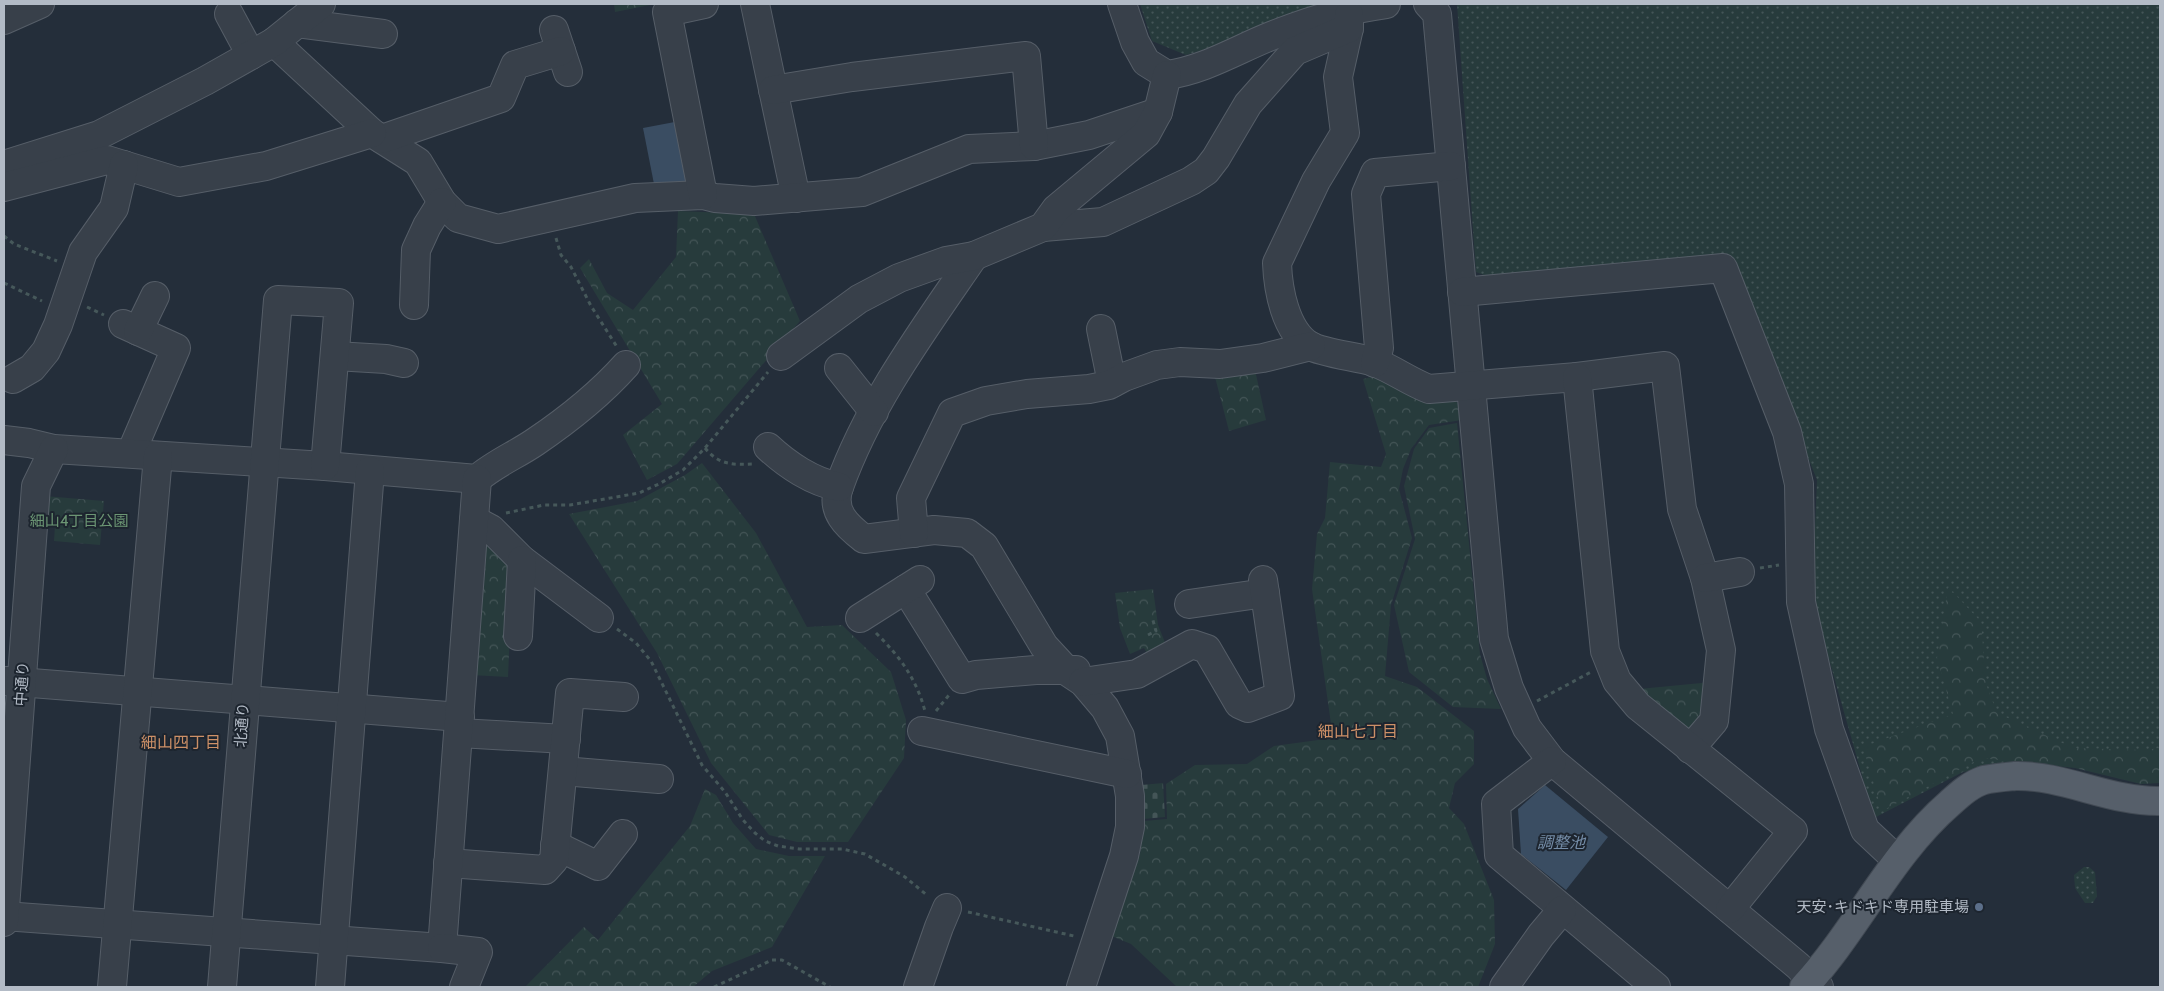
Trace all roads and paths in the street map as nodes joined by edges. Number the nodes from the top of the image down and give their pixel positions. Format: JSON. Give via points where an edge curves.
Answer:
{"nodes":[{"id":1,"x":38,"y":4,"type":"edge"},
{"id":2,"x":320,"y":4,"type":"edge"},
{"id":3,"x":704,"y":4,"type":"edge"},
{"id":4,"x":755,"y":4,"type":"edge"},
{"id":5,"x":1122,"y":4,"type":"edge"},
{"id":6,"x":1386,"y":4,"type":"edge"},
{"id":7,"x":1428,"y":4,"type":"edge"},
{"id":8,"x":229,"y":14,"type":"dead end"},
{"id":9,"x":1349,"y":19,"type":"junction"},
{"id":10,"x":4,"y":20,"type":"edge"},
{"id":11,"x":297,"y":23,"type":"junction"},
{"id":12,"x":384,"y":34,"type":"dead end"},
{"id":13,"x":262,"y":49,"type":"junction"},
{"id":14,"x":561,"y":51,"type":"dead end"},
{"id":15,"x":1167,"y":75,"type":"junction"},
{"id":16,"x":773,"y":90,"type":"junction"},
{"id":17,"x":1158,"y":112,"type":"junction"},
{"id":18,"x":377,"y":136,"type":"junction"},
{"id":19,"x":1034,"y":146,"type":"junction"},
{"id":20,"x":4,"y":165,"type":"edge"},
{"id":21,"x":124,"y":165,"type":"junction"},
{"id":22,"x":1451,"y":166,"type":"junction"},
{"id":23,"x":4,"y":187,"type":"edge"},
{"id":24,"x":703,"y":195,"type":"junction"},
{"id":25,"x":796,"y":198,"type":"junction"},
{"id":26,"x":442,"y":202,"type":"junction"},
{"id":27,"x":555,"y":217,"type":"junction"},
{"id":28,"x":1043,"y":227,"type":"junction"},
{"id":29,"x":4,"y":236,"type":"edge"},
{"id":30,"x":974,"y":256,"type":"junction"},
{"id":31,"x":78,"y":265,"type":"junction"},
{"id":32,"x":4,"y":283,"type":"edge"},
{"id":33,"x":1462,"y":292,"type":"junction"},
{"id":34,"x":155,"y":296,"type":"dead end"},
{"id":35,"x":54,"y":299,"type":"junction"},
{"id":36,"x":414,"y":305,"type":"dead end"},
{"id":37,"x":131,"y":327,"type":"junction"},
{"id":38,"x":1100,"y":328,"type":"dead end"},
{"id":39,"x":1311,"y":346,"type":"junction"},
{"id":40,"x":335,"y":356,"type":"junction"},
{"id":41,"x":781,"y":356,"type":"joint"},
{"id":42,"x":404,"y":363,"type":"dead end"},
{"id":43,"x":1375,"y":363,"type":"junction"},
{"id":44,"x":626,"y":365,"type":"joint"},
{"id":45,"x":838,"y":368,"type":"dead end"},
{"id":46,"x":1577,"y":377,"type":"junction"},
{"id":47,"x":13,"y":379,"type":"dead end"},
{"id":48,"x":1112,"y":383,"type":"junction"},
{"id":49,"x":1470,"y":384,"type":"junction"},
{"id":50,"x":874,"y":412,"type":"junction"},
{"id":51,"x":4,"y":440,"type":"edge"},
{"id":52,"x":768,"y":447,"type":"dead end"},
{"id":53,"x":54,"y":449,"type":"junction"},
{"id":54,"x":131,"y":453,"type":"junction"},
{"id":55,"x":158,"y":456,"type":"junction"},
{"id":56,"x":263,"y":463,"type":"junction"},
{"id":57,"x":325,"y":466,"type":"junction"},
{"id":58,"x":370,"y":471,"type":"junction"},
{"id":59,"x":477,"y":479,"type":"junction"},
{"id":60,"x":839,"y":487,"type":"junction"},
{"id":61,"x":474,"y":520,"type":"junction"},
{"id":62,"x":914,"y":533,"type":"junction"},
{"id":63,"x":522,"y":560,"type":"junction"},
{"id":64,"x":1782,"y":564,"type":"dead end"},
{"id":65,"x":1740,"y":572,"type":"joint"},
{"id":66,"x":1705,"y":578,"type":"junction"},
{"id":67,"x":1189,"y":604,"type":"dead end"},
{"id":68,"x":1152,"y":617,"type":"dead end"},
{"id":69,"x":599,"y":618,"type":"joint"},
{"id":70,"x":860,"y":618,"type":"joint"},
{"id":71,"x":518,"y":636,"type":"dead end"},
{"id":72,"x":1146,"y":644,"type":"joint"},
{"id":73,"x":1610,"y":663,"type":"junction"},
{"id":74,"x":1075,"y":677,"type":"junction"},
{"id":75,"x":962,"y":679,"type":"junction"},
{"id":76,"x":13,"y":681,"type":"edge"},
{"id":77,"x":138,"y":692,"type":"junction"},
{"id":78,"x":624,"y":697,"type":"dead end"},
{"id":79,"x":244,"y":698,"type":"junction"},
{"id":80,"x":352,"y":708,"type":"junction"},
{"id":81,"x":1520,"y":713,"type":"junction"},
{"id":82,"x":460,"y":725,"type":"junction"},
{"id":83,"x":926,"y":728,"type":"junction"},
{"id":84,"x":566,"y":739,"type":"junction"},
{"id":85,"x":1690,"y":749,"type":"junction"},
{"id":86,"x":1552,"y":761,"type":"junction"},
{"id":87,"x":562,"y":771,"type":"junction"},
{"id":88,"x":1127,"y":774,"type":"junction"},
{"id":89,"x":659,"y":779,"type":"dead end"},
{"id":90,"x":2160,"y":800,"type":"edge"},
{"id":91,"x":623,"y":834,"type":"dead end"},
{"id":92,"x":555,"y":845,"type":"junction"},
{"id":93,"x":1897,"y":860,"type":"junction"},
{"id":94,"x":448,"y":863,"type":"junction"},
{"id":95,"x":947,"y":908,"type":"junction"},
{"id":96,"x":1730,"y":909,"type":"junction"},
{"id":97,"x":1562,"y":910,"type":"junction"},
{"id":98,"x":4,"y":916,"type":"edge"},
{"id":99,"x":4,"y":922,"type":"edge"},
{"id":100,"x":117,"y":925,"type":"junction"},
{"id":101,"x":226,"y":932,"type":"junction"},
{"id":102,"x":334,"y":940,"type":"junction"},
{"id":103,"x":1096,"y":943,"type":"junction"},
{"id":104,"x":442,"y":948,"type":"junction"},
{"id":105,"x":1812,"y":984,"type":"edge"},
{"id":106,"x":112,"y":987,"type":"edge"},
{"id":107,"x":222,"y":987,"type":"edge"},
{"id":108,"x":330,"y":987,"type":"edge"},
{"id":109,"x":464,"y":987,"type":"edge"},
{"id":110,"x":714,"y":987,"type":"edge"},
{"id":111,"x":830,"y":987,"type":"edge"},
{"id":112,"x":918,"y":987,"type":"edge"},
{"id":113,"x":1081,"y":987,"type":"edge"},
{"id":114,"x":1504,"y":987,"type":"edge"},
{"id":115,"x":1656,"y":987,"type":"edge"}],
"edges":[{"from":1,"to":10,"type":"street"},
{"from":2,"to":11,"type":"street"},
{"from":3,"to":24,"type":"street","via":[[667,12]]},
{"from":4,"to":16,"type":"street"},
{"from":5,"to":15,"type":"street","via":[[1135,42],[1146,62]]},
{"from":6,"to":9,"type":"street"},
{"from":7,"to":22,"type":"street","via":[[1437,14]]},
{"from":8,"to":13,"type":"street"},
{"from":9,"to":15,"type":"street","via":[[1272,35],[1188,72]]},
{"from":9,"to":28,"type":"street","via":[[1295,51],[1269,78],[1248,104],[1206,171],[1103,222]]},
{"from":9,"to":39,"type":"street","via":[[1338,77],[1345,133],[1316,181],[1277,263],[1288,319]]},
{"from":11,"to":12,"type":"street"},
{"from":11,"to":13,"type":"street"},
{"from":13,"to":18,"type":"street"},
{"from":13,"to":20,"type":"street","via":[[99,135]]},
{"from":14,"to":18,"type":"street","via":[[515,65],[501,98]]},
{"from":15,"to":17,"type":"street"},
{"from":16,"to":19,"type":"street","via":[[1026,56]]},
{"from":16,"to":25,"type":"street"},
{"from":17,"to":19,"type":"street","via":[[1089,135]]},
{"from":17,"to":28,"type":"street","via":[[1146,134],[1056,209]]},
{"from":18,"to":21,"type":"street","via":[[266,166],[179,182]]},
{"from":18,"to":26,"type":"street","via":[[418,162]]},
{"from":19,"to":25,"type":"street","via":[[969,149],[862,192]]},
{"from":21,"to":23,"type":"street","via":[[108,160]]},
{"from":21,"to":31,"type":"street","via":[[114,208],[83,252]]},
{"from":22,"to":33,"type":"street"},
{"from":22,"to":43,"type":"street","via":[[1376,173],[1366,194],[1379,348]]},
{"from":24,"to":25,"type":"street","via":[[754,200]]},
{"from":24,"to":27,"type":"street","via":[[635,198]]},
{"from":26,"to":27,"type":"street","via":[[458,218],[498,228]]},
{"from":26,"to":36,"type":"street","via":[[416,250]]},
{"from":27,"to":44,"type":"path","via":[[556,244],[561,255],[571,267]]},
{"from":28,"to":30,"type":"street"},
{"from":29,"to":31,"type":"path","via":[[14,244],[55,261]]},
{"from":30,"to":41,"type":"street","via":[[946,261],[898,278],[860,299]]},
{"from":30,"to":50,"type":"street","via":[[914,343]]},
{"from":31,"to":35,"type":"street"},
{"from":32,"to":35,"type":"path"},
{"from":33,"to":49,"type":"street"},
{"from":33,"to":93,"type":"street","via":[[1723,268],[1787,432],[1794,458],[1801,518],[1801,602],[1829,729],[1865,830]]},
{"from":34,"to":37,"type":"street"},
{"from":35,"to":37,"type":"path"},
{"from":35,"to":47,"type":"street","via":[[46,351],[32,368]]},
{"from":37,"to":54,"type":"street","via":[[176,348]]},
{"from":38,"to":48,"type":"street"},
{"from":39,"to":43,"type":"street"},
{"from":39,"to":48,"type":"street","via":[[1220,364],[1180,362],[1157,366]]},
{"from":40,"to":42,"type":"street"},
{"from":40,"to":56,"type":"street","name":"北通り","via":[[339,303],[278,300]]},
{"from":40,"to":57,"type":"street"},
{"from":41,"to":61,"type":"path","via":[[705,448],[683,470],[659,484],[638,493],[570,505],[544,505]]},
{"from":43,"to":49,"type":"street","via":[[1429,389]]},
{"from":44,"to":59,"type":"street","via":[[601,392],[535,443]]},
{"from":45,"to":50,"type":"street"},
{"from":46,"to":49,"type":"street"},
{"from":46,"to":66,"type":"street","via":[[1665,366],[1682,508]]},
{"from":46,"to":73,"type":"street","via":[[1605,651]]},
{"from":48,"to":62,"type":"street","via":[[1089,390],[1027,394],[986,401],[952,413],[911,498]]},
{"from":49,"to":81,"type":"street","via":[[1494,639]]},
{"from":50,"to":60,"type":"street"},
{"from":51,"to":53,"type":"street"},
{"from":52,"to":60,"type":"street","via":[[784,462],[828,485]]},
{"from":53,"to":54,"type":"street"},
{"from":53,"to":76,"type":"street","name":"中通り","via":[[36,486]]},
{"from":54,"to":55,"type":"street"},
{"from":55,"to":56,"type":"street"},
{"from":55,"to":77,"type":"street"},
{"from":56,"to":57,"type":"street"},
{"from":56,"to":79,"type":"street","name":"北通り"},
{"from":57,"to":58,"type":"street"},
{"from":58,"to":59,"type":"street"},
{"from":58,"to":80,"type":"street"},
{"from":59,"to":61,"type":"street"},
{"from":60,"to":62,"type":"street","via":[[836,494],[838,511],[847,527],[864,540]]},
{"from":61,"to":63,"type":"street","via":[[491,529]]},
{"from":61,"to":82,"type":"street"},
{"from":62,"to":74,"type":"street","via":[[934,530],[967,534],[984,546],[1044,646]]},
{"from":63,"to":69,"type":"street"},
{"from":63,"to":71,"type":"street"},
{"from":64,"to":65,"type":"path"},
{"from":65,"to":66,"type":"street"},
{"from":66,"to":85,"type":"street","via":[[1721,650],[1714,721]]},
{"from":67,"to":74,"type":"street","via":[[1264,586],[1280,696],[1248,708],[1239,704],[1207,649],[1192,644],[1137,674]]},
{"from":68,"to":72,"type":"path","via":[[1156,631]]},
{"from":69,"to":95,"type":"path","via":[[619,630],[646,654],[702,765],[743,820],[765,842],[799,849],[842,848],[865,854],[905,877],[937,904]]},
{"from":70,"to":75,"type":"street","via":[[913,584]]},
{"from":70,"to":83,"type":"path","via":[[912,674],[920,693]]},
{"from":72,"to":74,"type":"street","via":[[1131,660]]},
{"from":73,"to":81,"type":"path","via":[[1540,699]]},
{"from":73,"to":85,"type":"street","via":[[1617,681],[1638,706]]},
{"from":74,"to":75,"type":"street","via":[[1036,670]]},
{"from":74,"to":88,"type":"street","via":[[1105,708],[1120,736]]},
{"from":75,"to":83,"type":"path","via":[[958,689],[947,697]]},
{"from":76,"to":77,"type":"street"},
{"from":76,"to":98,"type":"street","name":"中通り"},
{"from":77,"to":79,"type":"street"},
{"from":77,"to":100,"type":"street"},
{"from":78,"to":84,"type":"street","via":[[570,693]]},
{"from":79,"to":80,"type":"street"},
{"from":79,"to":101,"type":"street","name":"北通り"},
{"from":80,"to":82,"type":"street"},
{"from":80,"to":102,"type":"street"},
{"from":81,"to":86,"type":"street"},
{"from":82,"to":84,"type":"street"},
{"from":82,"to":94,"type":"street"},
{"from":83,"to":88,"type":"street"},
{"from":84,"to":87,"type":"street"},
{"from":85,"to":96,"type":"street","via":[[1793,831]]},
{"from":86,"to":96,"type":"street"},
{"from":86,"to":97,"type":"street","via":[[1496,804],[1499,855]]},
{"from":87,"to":89,"type":"street"},
{"from":87,"to":92,"type":"street"},
{"from":88,"to":103,"type":"street","via":[[1130,827]]},
{"from":90,"to":93,"type":"main road","via":[[2128,800],[2042,778],[2015,776],[1984,780],[1963,791],[1933,818]]},
{"from":91,"to":92,"type":"street","via":[[598,866]]},
{"from":92,"to":94,"type":"street","via":[[554,860],[545,870]]},
{"from":93,"to":105,"type":"main road"},
{"from":94,"to":104,"type":"street"},
{"from":95,"to":103,"type":"path","via":[[1016,921]]},
{"from":95,"to":112,"type":"street"},
{"from":96,"to":105,"type":"street"},
{"from":97,"to":114,"type":"street"},
{"from":97,"to":115,"type":"street"},
{"from":98,"to":99,"type":"street","name":"中通り"},
{"from":98,"to":100,"type":"street"},
{"from":100,"to":101,"type":"street"},
{"from":100,"to":106,"type":"street"},
{"from":101,"to":102,"type":"street"},
{"from":101,"to":107,"type":"street","name":"北通り"},
{"from":102,"to":104,"type":"street"},
{"from":102,"to":108,"type":"street"},
{"from":103,"to":113,"type":"street"},
{"from":104,"to":109,"type":"street","via":[[478,952]]},
{"from":110,"to":111,"type":"path","via":[[772,960],[782,960]]}]}
